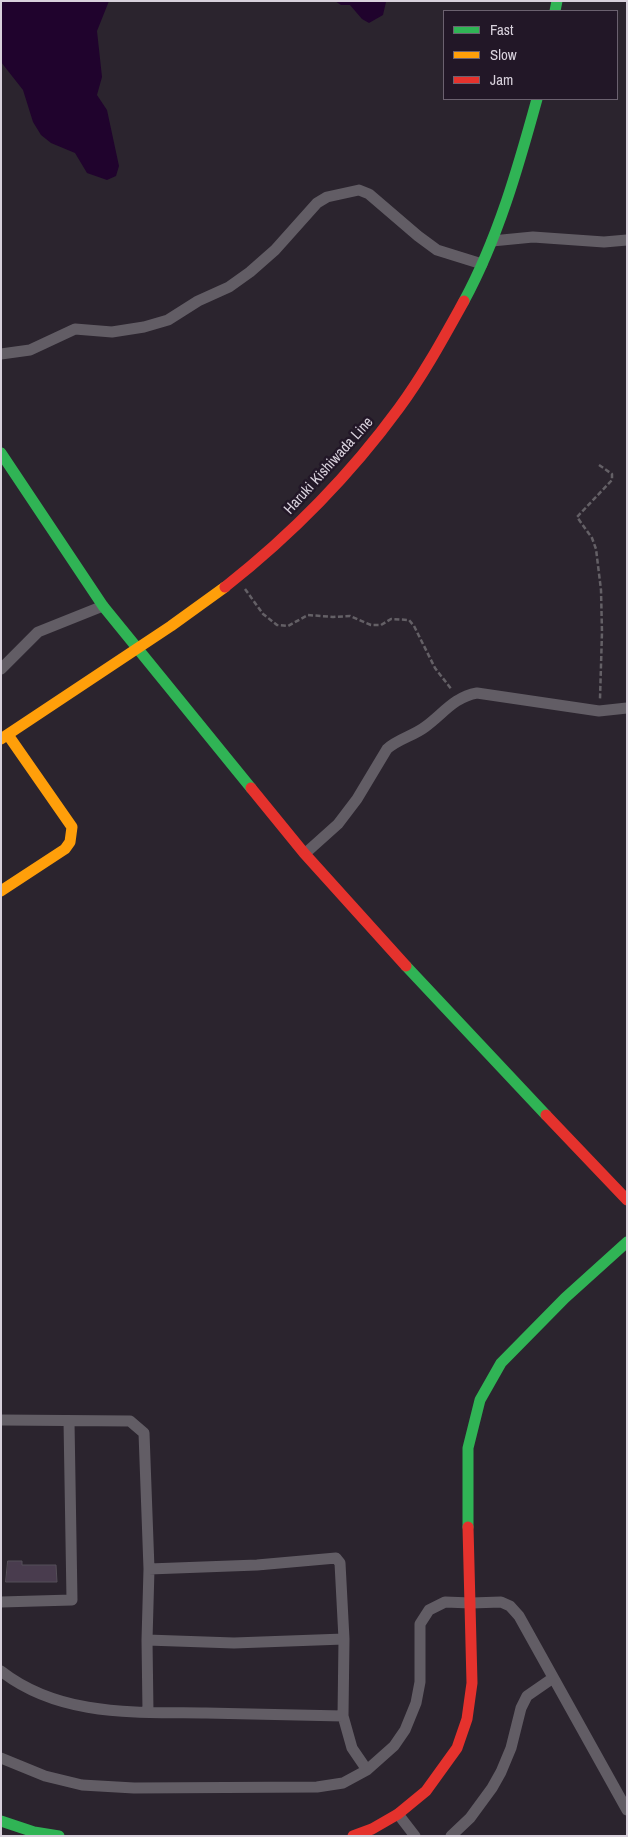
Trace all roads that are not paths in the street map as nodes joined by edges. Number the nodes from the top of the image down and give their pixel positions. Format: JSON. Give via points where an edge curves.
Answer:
{"nodes":[{"id":1,"x":537,"y":100,"type":"edge"},
{"id":2,"x":627,"y":240,"type":"edge"},
{"id":3,"x":492,"y":241,"type":"junction"},
{"id":4,"x":482,"y":264,"type":"junction"},
{"id":5,"x":1,"y":354,"type":"edge"},
{"id":6,"x":1,"y":453,"type":"edge"},
{"id":7,"x":103,"y":606,"type":"junction"},
{"id":8,"x":137,"y":649,"type":"junction"},
{"id":9,"x":1,"y":669,"type":"edge"},
{"id":10,"x":627,"y":708,"type":"edge"},
{"id":11,"x":4,"y":737,"type":"edge"},
{"id":12,"x":309,"y":850,"type":"dead end"},
{"id":13,"x":1,"y":892,"type":"edge"},
{"id":14,"x":627,"y":1200,"type":"edge"},
{"id":15,"x":627,"y":1242,"type":"edge"},
{"id":16,"x":1,"y":1420,"type":"edge"},
{"id":17,"x":69,"y":1421,"type":"junction"},
{"id":18,"x":149,"y":1569,"type":"junction"},
{"id":19,"x":1,"y":1602,"type":"edge"},
{"id":20,"x":471,"y":1603,"type":"junction"},
{"id":21,"x":344,"y":1639,"type":"junction"},
{"id":22,"x":147,"y":1640,"type":"junction"},
{"id":23,"x":1,"y":1671,"type":"edge"},
{"id":24,"x":553,"y":1678,"type":"junction"},
{"id":25,"x":148,"y":1712,"type":"junction"},
{"id":26,"x":343,"y":1716,"type":"junction"},
{"id":27,"x":1,"y":1758,"type":"edge"},
{"id":28,"x":367,"y":1770,"type":"junction"},
{"id":29,"x":627,"y":1810,"type":"edge"},
{"id":30,"x":398,"y":1814,"type":"junction"},
{"id":31,"x":1,"y":1821,"type":"edge"},
{"id":32,"x":59,"y":1836,"type":"edge"},
{"id":33,"x":353,"y":1836,"type":"edge"},
{"id":34,"x":414,"y":1836,"type":"edge"},
{"id":35,"x":451,"y":1836,"type":"edge"}],
"edges":[{"from":1,"to":3,"type":"street","name":"Haruki Kishiwada Line","via":[[510,195]]},
{"from":2,"to":3,"type":"street","via":[[604,242],[533,237]]},
{"from":3,"to":4,"type":"street","name":"Haruki Kishiwada Line"},
{"from":4,"to":5,"type":"street","via":[[437,250],[359,190],[327,197],[317,203],[275,250],[250,272],[168,320],[144,328],[112,332],[75,329],[30,350]]},
{"from":4,"to":8,"type":"street","name":"Haruki Kishiwada Line","via":[[428,367],[347,473],[302,521],[236,578]]},
{"from":6,"to":7,"type":"street"},
{"from":7,"to":8,"type":"street"},
{"from":7,"to":9,"type":"street","via":[[38,632]]},
{"from":8,"to":11,"type":"street","name":"Haruki Kishiwada Line"},
{"from":8,"to":14,"type":"street","via":[[304,853],[449,1013]]},
{"from":10,"to":12,"type":"street","via":[[599,711],[477,693],[459,698],[424,728],[387,749],[338,824]]},
{"from":11,"to":13,"type":"street","via":[[72,827],[70,842],[64,849]]},
{"from":15,"to":20,"type":"street","via":[[565,1298],[501,1363],[480,1400],[468,1448]]},
{"from":16,"to":17,"type":"street"},
{"from":17,"to":18,"type":"street","via":[[130,1421],[144,1433]]},
{"from":17,"to":19,"type":"street","via":[[72,1600]]},
{"from":18,"to":21,"type":"street","via":[[336,1558],[340,1563]]},
{"from":18,"to":22,"type":"street"},
{"from":20,"to":24,"type":"street","via":[[501,1602],[510,1606],[519,1616]]},
{"from":20,"to":28,"type":"street","via":[[445,1602],[429,1610],[420,1624],[420,1682],[410,1720],[394,1746]]},
{"from":20,"to":30,"type":"street","via":[[472,1683],[467,1719],[457,1748],[426,1792]]},
{"from":21,"to":22,"type":"street","via":[[234,1643]]},
{"from":21,"to":26,"type":"street"},
{"from":22,"to":25,"type":"street"},
{"from":23,"to":25,"type":"street","via":[[48,1698],[104,1711]]},
{"from":24,"to":29,"type":"street"},
{"from":24,"to":35,"type":"street","via":[[527,1696],[501,1772],[470,1818]]},
{"from":25,"to":26,"type":"street"},
{"from":26,"to":28,"type":"street","via":[[352,1748]]},
{"from":27,"to":28,"type":"street","via":[[45,1776],[82,1785],[134,1788],[317,1787],[343,1782]]},
{"from":30,"to":33,"type":"street"},
{"from":30,"to":34,"type":"street"},
{"from":31,"to":32,"type":"street"}]}
